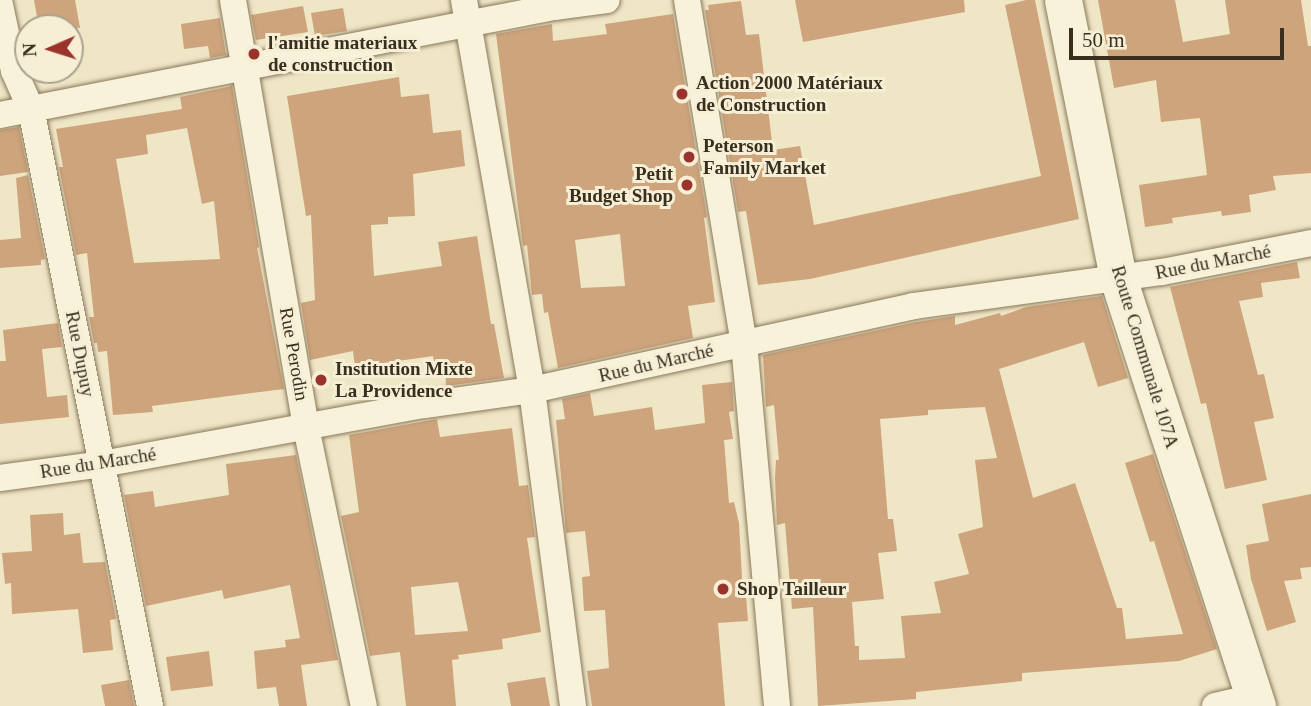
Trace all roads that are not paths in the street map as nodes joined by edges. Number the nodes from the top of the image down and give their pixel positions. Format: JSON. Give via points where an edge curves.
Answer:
{"nodes":[{"id":1,"x":233,"y":0,"type":"edge"},
{"id":2,"x":607,"y":0,"type":"edge"},
{"id":3,"x":687,"y":0,"type":"edge"},
{"id":4,"x":1063,"y":0,"type":"edge"},
{"id":5,"x":0,"y":5,"type":"edge"},
{"id":6,"x":466,"y":12,"type":"edge"},
{"id":7,"x":245,"y":68,"type":"junction"},
{"id":8,"x":31,"y":109,"type":"junction"},
{"id":9,"x":0,"y":115,"type":"edge"},
{"id":10,"x":1311,"y":243,"type":"edge"},
{"id":11,"x":1118,"y":278,"type":"junction"},
{"id":12,"x":744,"y":343,"type":"junction"},
{"id":13,"x":532,"y":390,"type":"junction"},
{"id":14,"x":306,"y":427,"type":"junction"},
{"id":15,"x":102,"y":464,"type":"junction"},
{"id":16,"x":0,"y":478,"type":"edge"},
{"id":17,"x":1255,"y":702,"type":"edge"},
{"id":18,"x":150,"y":706,"type":"edge"},
{"id":19,"x":364,"y":706,"type":"edge"},
{"id":20,"x":573,"y":706,"type":"edge"},
{"id":21,"x":777,"y":706,"type":"edge"},
{"id":22,"x":1215,"y":706,"type":"edge"}],
"edges":[{"from":1,"to":7,"type":"street","name":"Rue Perodin"},
{"from":2,"to":6,"type":"street"},
{"from":3,"to":12,"type":"street"},
{"from":4,"to":11,"type":"main road","name":"Route Communale 107A"},
{"from":5,"to":8,"type":"street","name":"Rue Dupuy","via":[[14,71]]},
{"from":6,"to":7,"type":"street"},
{"from":6,"to":13,"type":"street"},
{"from":7,"to":8,"type":"street"},
{"from":7,"to":14,"type":"street","name":"Rue Perodin"},
{"from":8,"to":9,"type":"street"},
{"from":8,"to":15,"type":"street","name":"Rue Dupuy"},
{"from":10,"to":11,"type":"street","name":"Rue du Marché"},
{"from":11,"to":12,"type":"street","name":"Rue du Marché","via":[[913,306]]},
{"from":11,"to":17,"type":"main road","name":"Route Communale 107A"},
{"from":12,"to":13,"type":"street","name":"Rue du Marché"},
{"from":12,"to":21,"type":"street"},
{"from":13,"to":14,"type":"street","name":"Rue du Marché"},
{"from":13,"to":20,"type":"street"},
{"from":14,"to":15,"type":"street","name":"Rue du Marché"},
{"from":14,"to":19,"type":"street","name":"Rue Perodin"},
{"from":15,"to":16,"type":"street","name":"Rue du Marché"},
{"from":15,"to":18,"type":"street","name":"Rue Dupuy"},
{"from":17,"to":22,"type":"street"}]}
